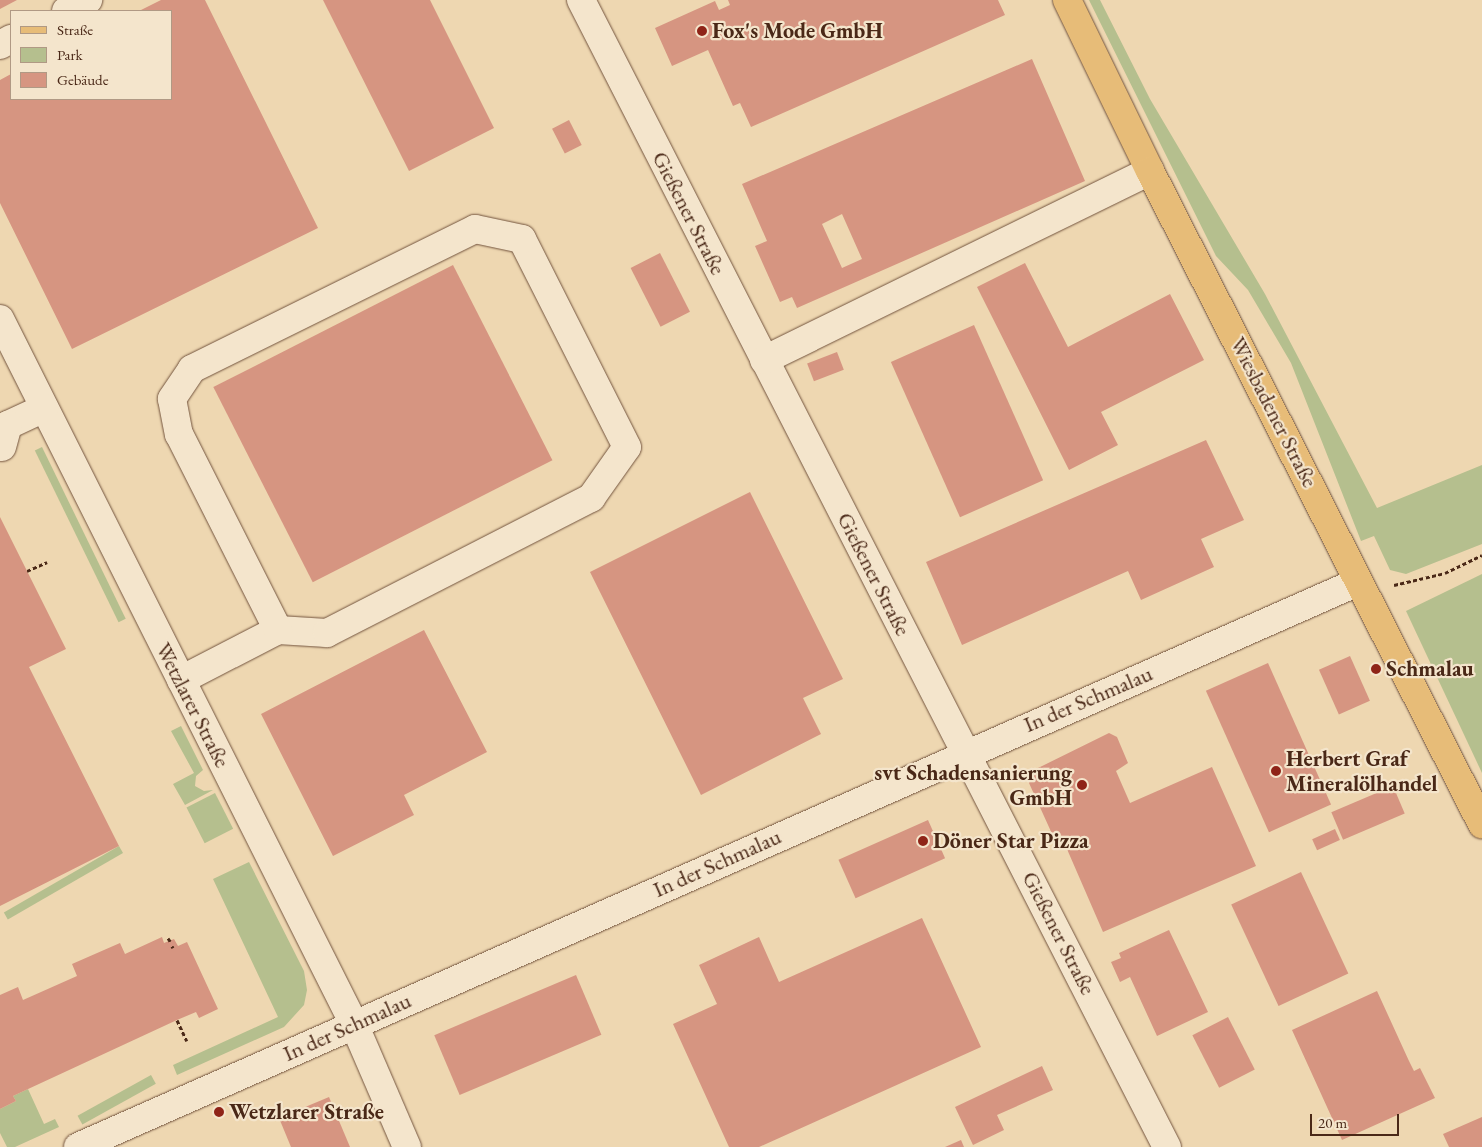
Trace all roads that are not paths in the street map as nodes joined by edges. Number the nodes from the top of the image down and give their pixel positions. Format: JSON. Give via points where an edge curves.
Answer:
{"nodes":[{"id":1,"x":88,"y":0,"type":"edge"},
{"id":2,"x":581,"y":0,"type":"edge"},
{"id":3,"x":1067,"y":0,"type":"edge"},
{"id":4,"x":68,"y":10,"type":"edge"},
{"id":5,"x":1150,"y":170,"type":"junction"},
{"id":6,"x":0,"y":319,"type":"edge"},
{"id":7,"x":764,"y":360,"type":"junction"},
{"id":8,"x":44,"y":408,"type":"junction"},
{"id":9,"x":4,"y":431,"type":"edge"},
{"id":10,"x":1358,"y":582,"type":"junction"},
{"id":11,"x":278,"y":630,"type":"junction"},
{"id":12,"x":181,"y":680,"type":"junction"},
{"id":13,"x":965,"y":753,"type":"junction"},
{"id":14,"x":1482,"y":824,"type":"edge"},
{"id":15,"x":354,"y":1024,"type":"junction"},
{"id":16,"x":78,"y":1147,"type":"edge"},
{"id":17,"x":407,"y":1147,"type":"edge"},
{"id":18,"x":1167,"y":1147,"type":"edge"}],
"edges":[{"from":1,"to":4,"type":"street"},
{"from":2,"to":7,"type":"street","name":"Gießener Straße"},
{"from":3,"to":5,"type":"main road","name":"Wiesbadener Straße"},
{"from":5,"to":7,"type":"street"},
{"from":5,"to":10,"type":"main road","name":"Wiesbadener Straße"},
{"from":6,"to":8,"type":"street","name":"Wetzlarer Straße"},
{"from":7,"to":13,"type":"street","name":"Gießener Straße"},
{"from":8,"to":9,"type":"street"},
{"from":8,"to":12,"type":"street","name":"Wetzlarer Straße"},
{"from":10,"to":13,"type":"street","name":"In der Schmalau"},
{"from":10,"to":14,"type":"main road","name":"Wiesbadener Straße"},
{"from":11,"to":11,"type":"street","via":[[179,434],[172,399],[192,369],[475,229],[522,239],[627,447],[591,498],[327,633]]},
{"from":11,"to":12,"type":"street"},
{"from":12,"to":15,"type":"street","name":"Wetzlarer Straße"},
{"from":13,"to":15,"type":"street","name":"In der Schmalau"},
{"from":13,"to":18,"type":"street","name":"Gießener Straße"},
{"from":15,"to":16,"type":"street","name":"In der Schmalau"},
{"from":15,"to":17,"type":"street","name":"Wetzlarer Straße"}]}
